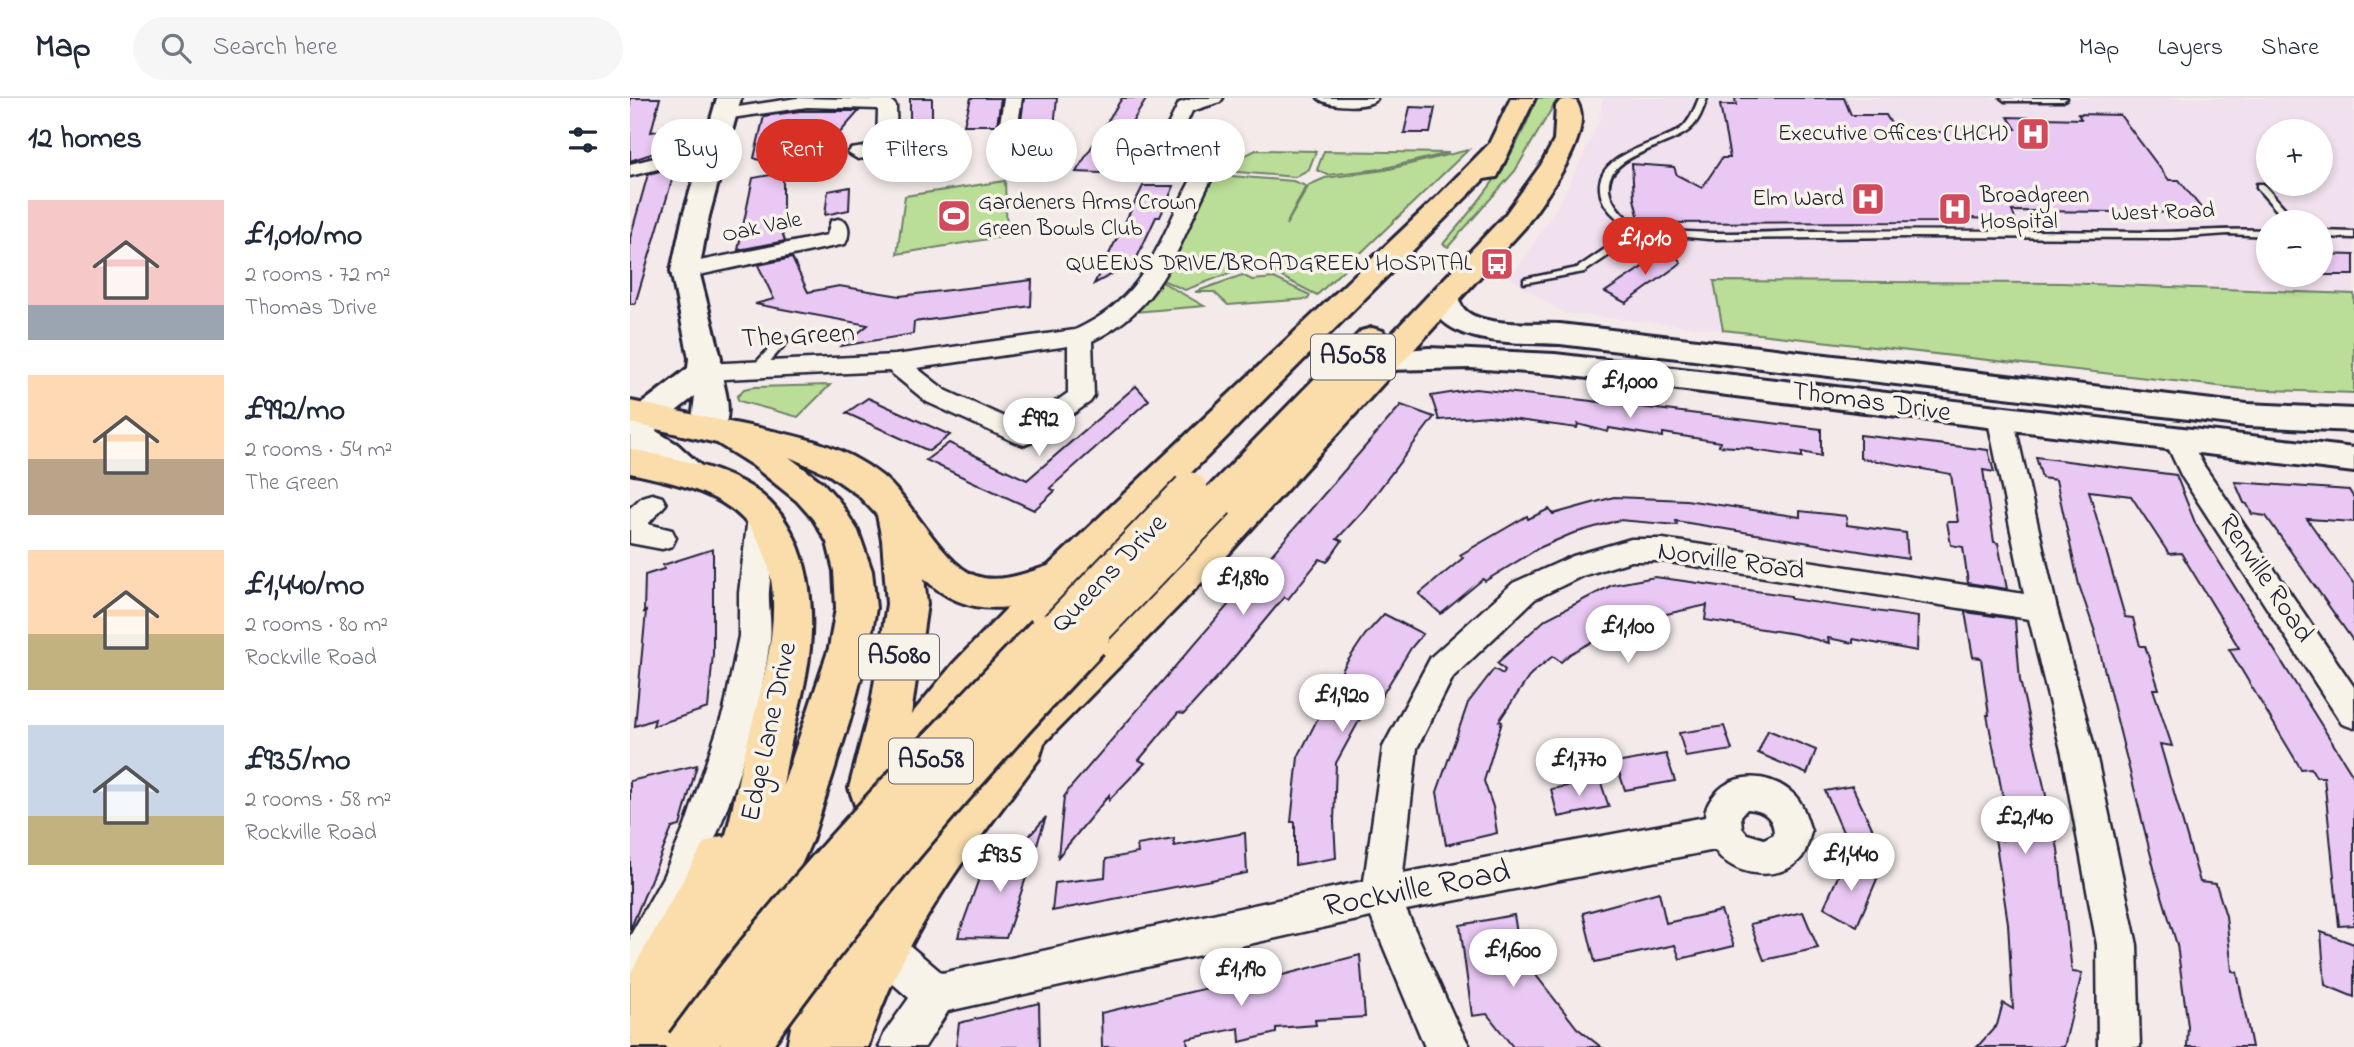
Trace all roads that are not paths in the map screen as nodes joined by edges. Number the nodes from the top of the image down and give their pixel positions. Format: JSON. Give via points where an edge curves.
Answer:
{"nodes":[{"id":1,"x":1013,"y":98,"type":"edge"},
{"id":2,"x":1214,"y":98,"type":"edge"},
{"id":3,"x":1327,"y":98,"type":"edge"},
{"id":4,"x":1523,"y":98,"type":"edge"},
{"id":5,"x":1703,"y":98,"type":"edge"},
{"id":6,"x":2005,"y":98,"type":"edge"},
{"id":7,"x":2063,"y":98,"type":"edge"},
{"id":8,"x":1368,"y":99,"type":"edge"},
{"id":9,"x":1569,"y":102,"type":"edge"},
{"id":10,"x":727,"y":106,"type":"edge"},
{"id":11,"x":1010,"y":119,"type":"edge"},
{"id":12,"x":1497,"y":149,"type":"junction"},
{"id":13,"x":858,"y":153,"type":"dead end"},
{"id":14,"x":651,"y":165,"type":"edge"},
{"id":15,"x":630,"y":170,"type":"edge"},
{"id":16,"x":706,"y":182,"type":"edge"},
{"id":17,"x":2269,"y":196,"type":"edge"},
{"id":18,"x":2281,"y":210,"type":"edge"},
{"id":19,"x":838,"y":225,"type":"dead end"},
{"id":20,"x":1640,"y":230,"type":"junction"},
{"id":21,"x":2256,"y":232,"type":"edge"},
{"id":22,"x":2333,"y":234,"type":"edge"},
{"id":23,"x":2354,"y":235,"type":"edge"},
{"id":24,"x":685,"y":271,"type":"junction"},
{"id":25,"x":1528,"y":281,"type":"dead end"},
{"id":26,"x":1444,"y":296,"type":"junction"},
{"id":27,"x":1080,"y":337,"type":"junction"},
{"id":28,"x":783,"y":340,"type":"dead end"},
{"id":29,"x":1387,"y":360,"type":"junction"},
{"id":30,"x":895,"y":363,"type":"junction"},
{"id":31,"x":757,"y":370,"type":"junction"},
{"id":32,"x":704,"y":372,"type":"junction"},
{"id":33,"x":639,"y":414,"type":"edge"},
{"id":34,"x":2354,"y":420,"type":"edge"},
{"id":35,"x":2001,"y":421,"type":"junction"},
{"id":36,"x":718,"y":431,"type":"junction"},
{"id":37,"x":2179,"y":443,"type":"junction"},
{"id":38,"x":2354,"y":460,"type":"edge"},
{"id":39,"x":630,"y":461,"type":"edge"},
{"id":40,"x":688,"y":474,"type":"junction"},
{"id":41,"x":1204,"y":496,"type":"junction"},
{"id":42,"x":652,"y":504,"type":"dead end"},
{"id":43,"x":894,"y":511,"type":"junction"},
{"id":44,"x":762,"y":516,"type":"junction"},
{"id":45,"x":630,"y":524,"type":"edge"},
{"id":46,"x":630,"y":531,"type":"edge"},
{"id":47,"x":663,"y":538,"type":"dead end"},
{"id":48,"x":1096,"y":542,"type":"junction"},
{"id":49,"x":1062,"y":577,"type":"junction"},
{"id":50,"x":1176,"y":584,"type":"junction"},
{"id":51,"x":2042,"y":609,"type":"junction"},
{"id":52,"x":2354,"y":714,"type":"edge"},
{"id":53,"x":1043,"y":718,"type":"junction"},
{"id":54,"x":868,"y":802,"type":"junction"},
{"id":55,"x":930,"y":823,"type":"junction"},
{"id":56,"x":1723,"y":831,"type":"dead end"},
{"id":57,"x":802,"y":833,"type":"junction"},
{"id":58,"x":1381,"y":896,"type":"junction"},
{"id":59,"x":749,"y":939,"type":"junction"},
{"id":60,"x":856,"y":946,"type":"junction"},
{"id":61,"x":630,"y":975,"type":"edge"},
{"id":62,"x":936,"y":994,"type":"junction"},
{"id":63,"x":630,"y":1026,"type":"edge"},
{"id":64,"x":689,"y":1031,"type":"edge"},
{"id":65,"x":656,"y":1047,"type":"edge"},
{"id":66,"x":717,"y":1047,"type":"edge"},
{"id":67,"x":743,"y":1047,"type":"edge"},
{"id":68,"x":757,"y":1047,"type":"edge"},
{"id":69,"x":763,"y":1047,"type":"edge"},
{"id":70,"x":814,"y":1047,"type":"edge"},
{"id":71,"x":841,"y":1047,"type":"edge"},
{"id":72,"x":900,"y":1047,"type":"edge"},
{"id":73,"x":1449,"y":1047,"type":"edge"},
{"id":74,"x":2119,"y":1047,"type":"edge"}],
"edges":[{"from":1,"to":11,"type":"street"},
{"from":2,"to":27,"type":"street","name":"The Green","via":[[1185,107],[1168,143],[1197,169],[1201,180],[1154,279],[1122,315]]},
{"from":3,"to":8,"type":"street"},
{"from":4,"to":12,"type":"highway","name":"Queens Drive","number":"A5058"},
{"from":5,"to":20,"type":"lane","via":[[1687,128],[1613,165],[1603,181],[1606,201]]},
{"from":6,"to":7,"type":"lane"},
{"from":9,"to":26,"type":"highway","via":[[1566,141],[1543,182],[1515,220]]},
{"from":9,"to":41,"type":"highway","name":"Queens Drive","number":"A5058","via":[[1535,160],[1492,216],[1333,378]]},
{"from":10,"to":13,"type":"street","via":[[807,102],[887,106],[887,149]]},
{"from":12,"to":41,"type":"highway","name":"Queens Drive","number":"A5058","via":[[1485,180],[1452,223]]},
{"from":12,"to":48,"type":"highway"},
{"from":14,"to":15,"type":"street"},
{"from":16,"to":24,"type":"street"},
{"from":17,"to":18,"type":"lane"},
{"from":19,"to":24,"type":"street","name":"Oak Vale","via":[[837,239]]},
{"from":20,"to":21,"type":"lane","name":"West Road","via":[[1672,236],[1732,237]]},
{"from":20,"to":25,"type":"lane","via":[[1580,270]]},
{"from":22,"to":23,"type":"lane"},
{"from":24,"to":32,"type":"street","via":[[705,358]]},
{"from":26,"to":29,"type":"highway"},
{"from":26,"to":34,"type":"street","name":"Thomas Drive","via":[[1449,313],[1478,328],[2247,415]]},
{"from":27,"to":30,"type":"street","name":"The Green"},
{"from":27,"to":30,"type":"street","name":"The Green","via":[[1080,396],[1024,436],[936,396]]},
{"from":28,"to":31,"type":"lane"},
{"from":29,"to":35,"type":"street","name":"Thomas Drive","via":[[1462,357],[1577,368]]},
{"from":29,"to":50,"type":"highway"},
{"from":30,"to":31,"type":"street","name":"The Green"},
{"from":31,"to":32,"type":"street","name":"The Green"},
{"from":32,"to":33,"type":"street"},
{"from":32,"to":36,"type":"street","via":[[711,383]]},
{"from":33,"to":36,"type":"highway"},
{"from":33,"to":40,"type":"street","via":[[641,440],[665,453]]},
{"from":35,"to":37,"type":"street","name":"Thomas Drive"},
{"from":35,"to":51,"type":"street"},
{"from":36,"to":43,"type":"highway","via":[[810,450],[862,479]]},
{"from":36,"to":57,"type":"highway","via":[[764,456],[818,501],[845,541],[853,570],[856,608],[849,648]]},
{"from":37,"to":38,"type":"street","name":"Thomas Drive"},
{"from":37,"to":52,"type":"street","name":"Renville Road","via":[[2192,470]]},
{"from":39,"to":40,"type":"highway","name":"Edge Lane Drive","number":"A5080"},
{"from":40,"to":44,"type":"highway","name":"Edge Lane Drive","number":"A5080","via":[[740,498]]},
{"from":41,"to":64,"type":"highway","name":"Queens Drive","number":"A5058","bridge":true,"via":[[875,820],[773,934],[720,1002]]},
{"from":41,"to":67,"type":"highway","name":"Queens Drive","number":"A5058","bridge":true,"via":[[974,756],[860,893]]},
{"from":42,"to":45,"type":"street"},
{"from":43,"to":49,"type":"highway","via":[[956,585],[992,593]]},
{"from":43,"to":54,"type":"highway","number":"A5080","via":[[906,604],[892,704]]},
{"from":44,"to":57,"type":"highway","name":"Edge Lane Drive","number":"A5080","via":[[784,555],[792,618],[790,654]]},
{"from":44,"to":61,"type":"street","via":[[754,593],[755,636],[741,709],[703,826],[676,890]]},
{"from":46,"to":47,"type":"street"},
{"from":48,"to":49,"type":"highway"},
{"from":48,"to":50,"type":"highway","via":[[1089,561],[1091,575],[1105,586],[1138,595]]},
{"from":49,"to":54,"type":"highway","via":[[969,675]]},
{"from":50,"to":53,"type":"highway"},
{"from":51,"to":58,"type":"street","name":"Norville Road","via":[[1663,550],[1631,550],[1573,567],[1524,591],[1443,667],[1400,747]]},
{"from":51,"to":74,"type":"street","via":[[2079,754],[2117,945]]},
{"from":53,"to":55,"type":"highway"},
{"from":53,"to":60,"type":"highway","via":[[909,896]]},
{"from":54,"to":57,"type":"highway","number":"A5080"},
{"from":55,"to":57,"type":"highway","via":[[888,845]]},
{"from":55,"to":60,"type":"highway"},
{"from":56,"to":58,"type":"street","name":"Rockville Road"},
{"from":57,"to":59,"type":"highway","via":[[758,907]]},
{"from":57,"to":60,"type":"highway","number":"A5080"},
{"from":57,"to":63,"type":"highway","via":[[708,885]]},
{"from":57,"to":64,"type":"highway","name":"Edge Lane Drive","number":"A5080"},
{"from":57,"to":68,"type":"highway"},
{"from":58,"to":62,"type":"street","name":"Rockville Road"},
{"from":58,"to":73,"type":"street","name":"Norville Road"},
{"from":59,"to":64,"type":"highway"},
{"from":59,"to":66,"type":"highway"},
{"from":60,"to":62,"type":"street"},
{"from":60,"to":69,"type":"highway"},
{"from":60,"to":70,"type":"highway","number":"A5080"},
{"from":60,"to":71,"type":"highway"},
{"from":62,"to":72,"type":"street"},
{"from":64,"to":65,"type":"highway"}]}
